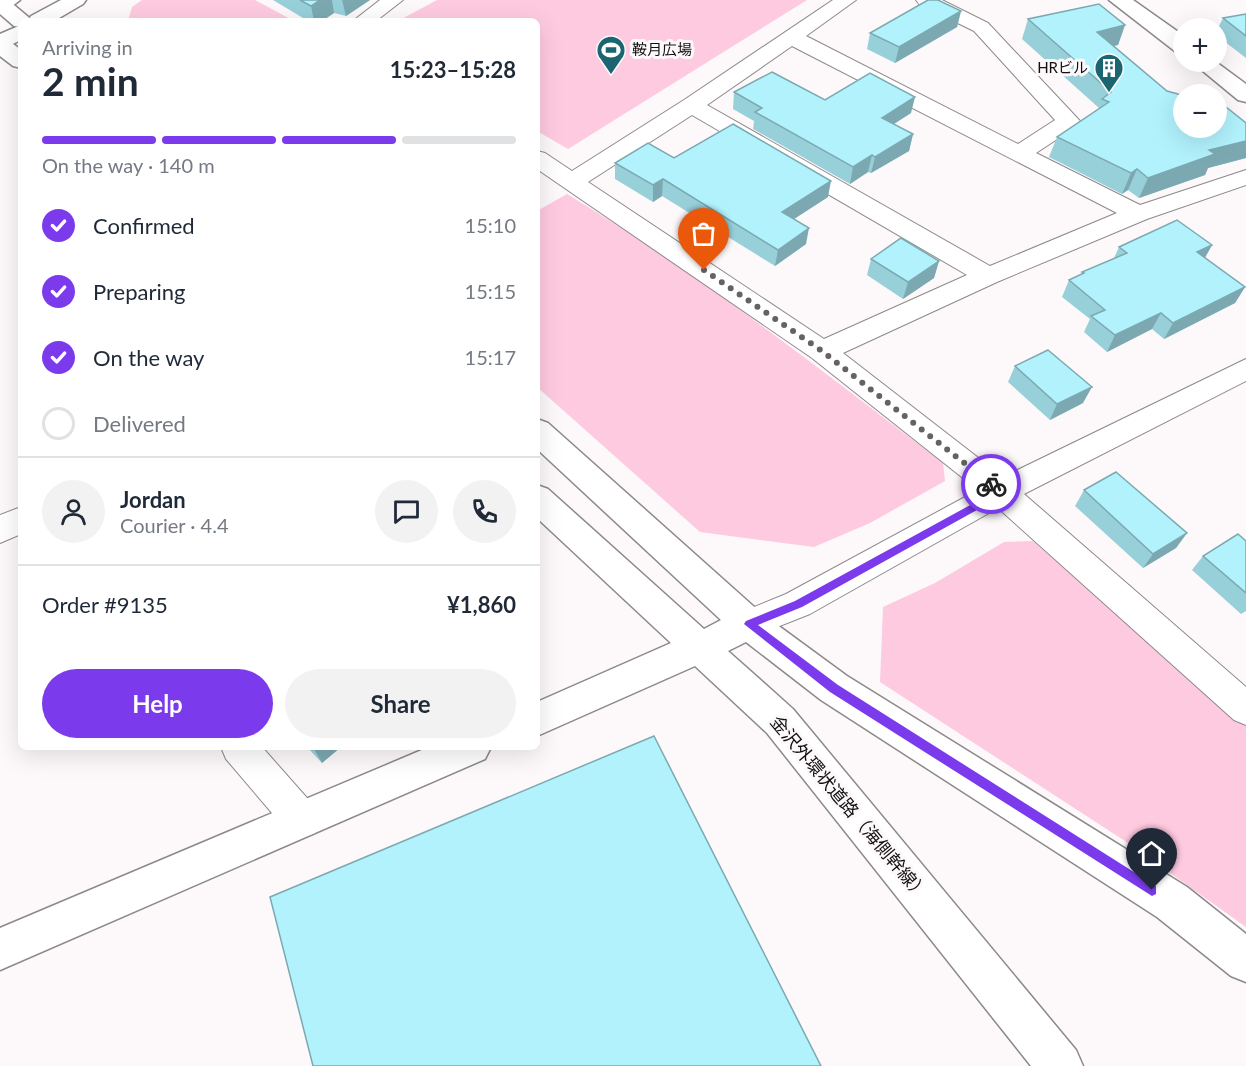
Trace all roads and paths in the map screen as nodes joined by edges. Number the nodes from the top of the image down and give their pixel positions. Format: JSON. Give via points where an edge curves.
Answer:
{"nodes":[{"id":1,"x":76,"y":0,"type":"edge"},
{"id":2,"x":393,"y":0,"type":"edge"},
{"id":3,"x":846,"y":0,"type":"edge"},
{"id":4,"x":926,"y":0,"type":"edge"},
{"id":5,"x":1119,"y":0,"type":"edge"},
{"id":6,"x":3,"y":4,"type":"edge"},
{"id":7,"x":19,"y":18,"type":"edge"},
{"id":8,"x":44,"y":18,"type":"edge"},
{"id":9,"x":367,"y":18,"type":"edge"},
{"id":10,"x":18,"y":33,"type":"edge"},
{"id":11,"x":791,"y":36,"type":"junction"},
{"id":12,"x":1173,"y":38,"type":"edge"},
{"id":13,"x":0,"y":44,"type":"edge"},
{"id":14,"x":18,"y":59,"type":"edge"},
{"id":15,"x":1216,"y":72,"type":"edge"},
{"id":16,"x":1246,"y":95,"type":"edge"},
{"id":17,"x":693,"y":105,"type":"junction"},
{"id":18,"x":1020,"y":153,"type":"junction"},
{"id":19,"x":540,"y":160,"type":"edge"},
{"id":20,"x":1246,"y":177,"type":"edge"},
{"id":21,"x":573,"y":181,"type":"junction"},
{"id":22,"x":1138,"y":214,"type":"junction"},
{"id":23,"x":988,"y":276,"type":"junction"},
{"id":24,"x":822,"y":351,"type":"junction"},
{"id":25,"x":1245,"y":371,"type":"edge"},
{"id":26,"x":540,"y":434,"type":"edge"},
{"id":27,"x":1001,"y":492,"type":"junction"},
{"id":28,"x":540,"y":501,"type":"edge"},
{"id":29,"x":18,"y":521,"type":"edge"},
{"id":30,"x":0,"y":530,"type":"edge"},
{"id":31,"x":749,"y":624,"type":"junction"},
{"id":32,"x":697,"y":646,"type":"junction"},
{"id":33,"x":1246,"y":709,"type":"edge"},
{"id":34,"x":540,"y":718,"type":"edge"},
{"id":35,"x":242,"y":750,"type":"edge"},
{"id":36,"x":465,"y":750,"type":"edge"},
{"id":37,"x":302,"y":820,"type":"junction"},
{"id":38,"x":0,"y":949,"type":"edge"},
{"id":39,"x":1246,"y":961,"type":"edge"},
{"id":40,"x":1059,"y":1066,"type":"edge"}],
"edges":[{"from":1,"to":8,"type":"street"},
{"from":2,"to":9,"type":"street"},
{"from":3,"to":11,"type":"street"},
{"from":4,"to":18,"type":"street","via":[[981,27],[1069,121]]},
{"from":5,"to":12,"type":"street"},
{"from":6,"to":7,"type":"street"},
{"from":10,"to":13,"type":"street"},
{"from":11,"to":17,"type":"street"},
{"from":11,"to":18,"type":"street"},
{"from":13,"to":14,"type":"street"},
{"from":15,"to":16,"type":"street"},
{"from":17,"to":21,"type":"street"},
{"from":17,"to":23,"type":"street"},
{"from":18,"to":22,"type":"street"},
{"from":19,"to":21,"type":"street"},
{"from":20,"to":22,"type":"street"},
{"from":21,"to":24,"type":"street"},
{"from":22,"to":23,"type":"street"},
{"from":23,"to":24,"type":"street"},
{"from":24,"to":27,"type":"street"},
{"from":25,"to":27,"type":"street"},
{"from":26,"to":31,"type":"street"},
{"from":27,"to":31,"type":"street","via":[[798,604]]},
{"from":27,"to":33,"type":"street"},
{"from":28,"to":32,"type":"street","name":"金沢外環状道路（海側幹線）"},
{"from":29,"to":30,"type":"street"},
{"from":31,"to":32,"type":"street"},
{"from":31,"to":39,"type":"street","via":[[834,688],[1172,902]]},
{"from":32,"to":34,"type":"street"},
{"from":32,"to":40,"type":"street","name":"金沢外環状道路（海側幹線）","via":[[780,722]]},
{"from":35,"to":37,"type":"street"},
{"from":36,"to":37,"type":"street"},
{"from":37,"to":38,"type":"street"}]}
